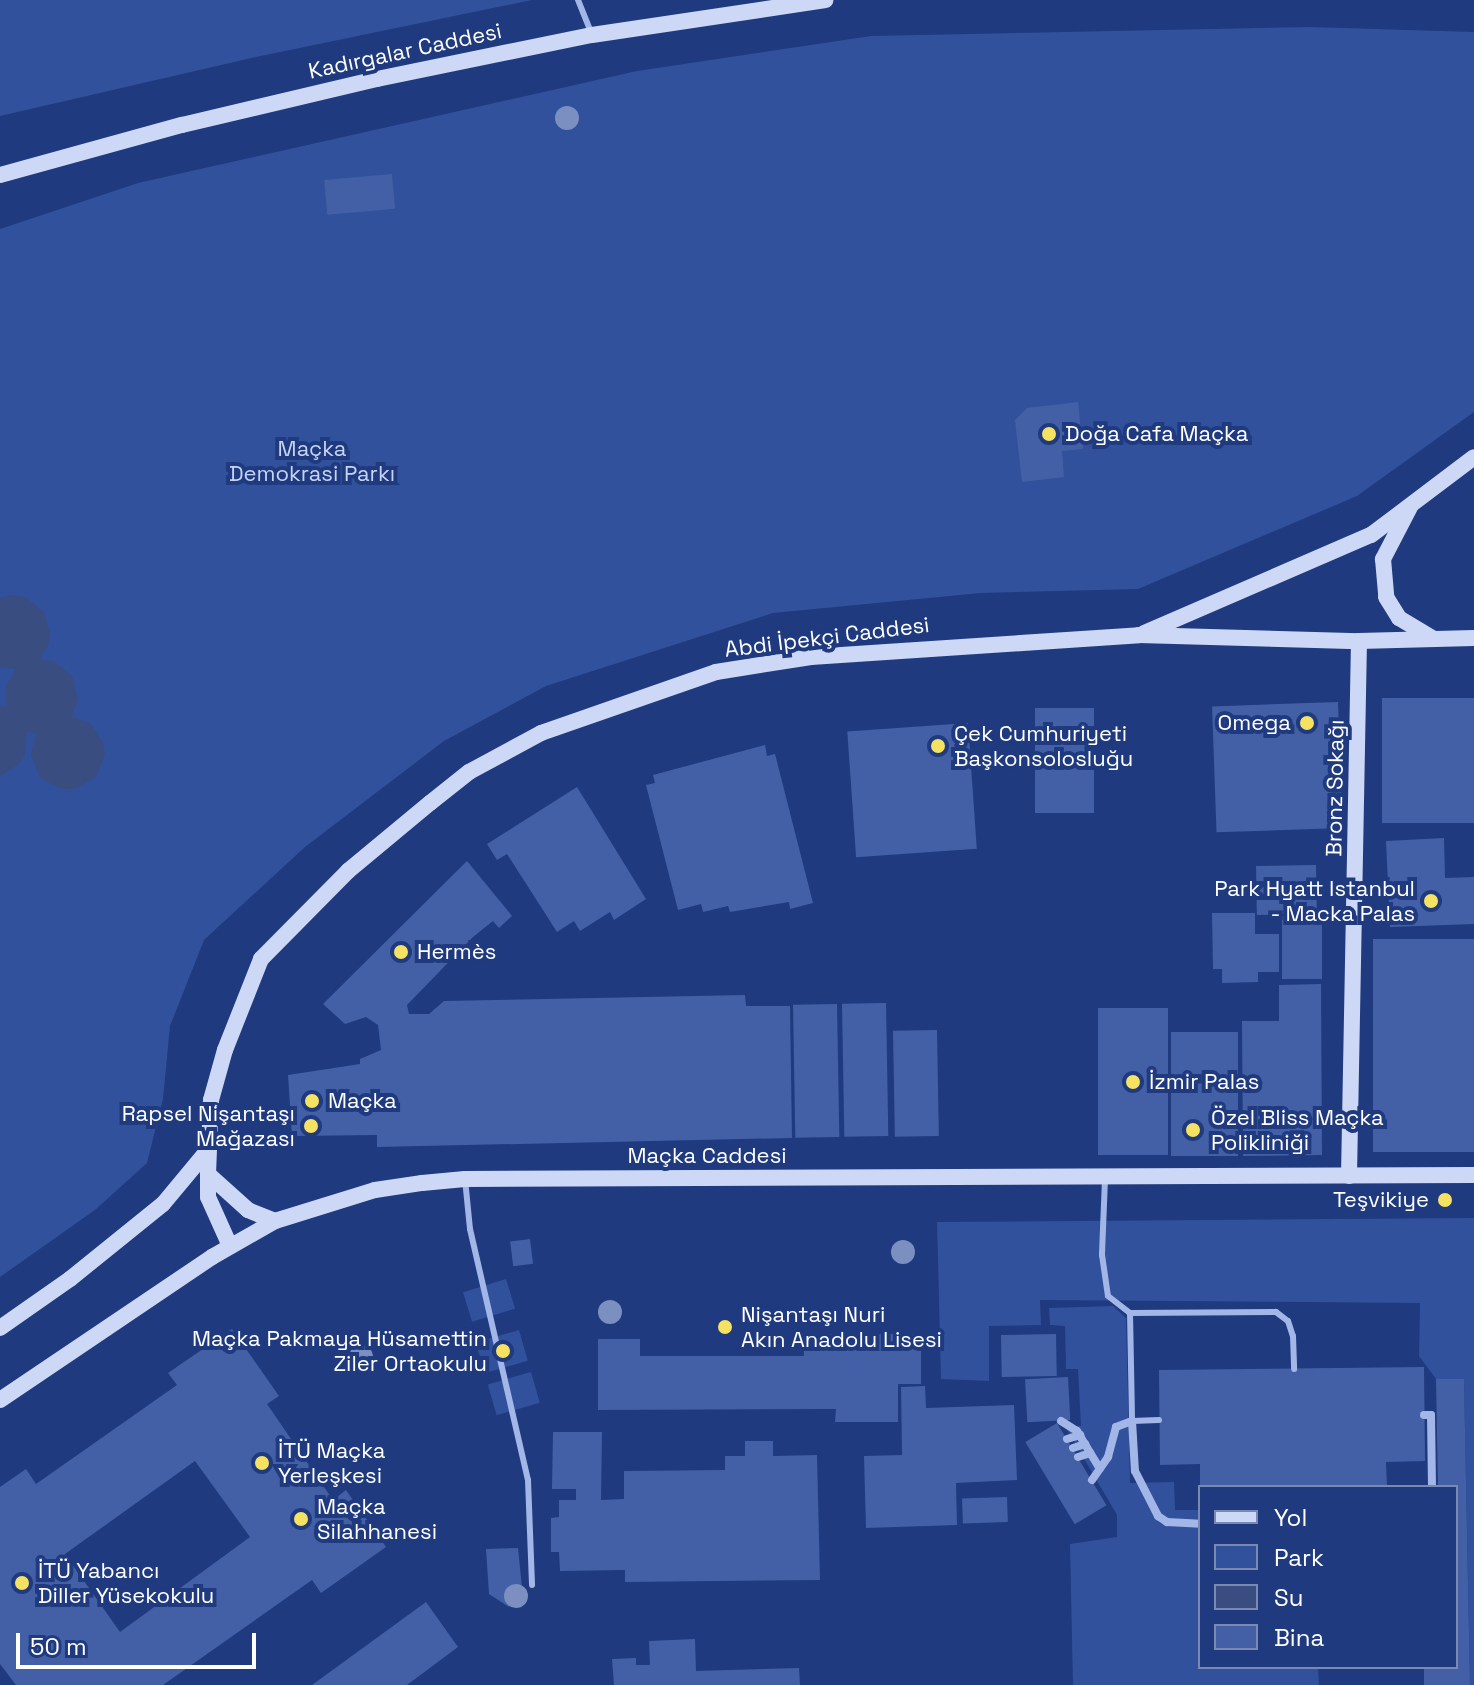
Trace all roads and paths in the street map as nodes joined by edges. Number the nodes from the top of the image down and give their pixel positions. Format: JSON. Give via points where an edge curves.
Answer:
{"nodes":[{"id":1,"x":578,"y":0,"type":"edge"},
{"id":2,"x":825,"y":0,"type":"edge"},
{"id":3,"x":592,"y":35,"type":"junction"},
{"id":4,"x":0,"y":175,"type":"edge"},
{"id":5,"x":1474,"y":457,"type":"edge"},
{"id":6,"x":1413,"y":502,"type":"junction"},
{"id":7,"x":1139,"y":635,"type":"junction"},
{"id":8,"x":1474,"y":638,"type":"edge"},
{"id":9,"x":1434,"y":639,"type":"junction"},
{"id":10,"x":1359,"y":641,"type":"junction"},
{"id":11,"x":208,"y":1150,"type":"junction"},
{"id":12,"x":208,"y":1174,"type":"junction"},
{"id":13,"x":1474,"y":1175,"type":"edge"},
{"id":14,"x":1105,"y":1176,"type":"junction"},
{"id":15,"x":1349,"y":1176,"type":"junction"},
{"id":16,"x":465,"y":1179,"type":"junction"},
{"id":17,"x":275,"y":1221,"type":"junction"},
{"id":18,"x":230,"y":1246,"type":"junction"},
{"id":19,"x":1130,"y":1313,"type":"junction"},
{"id":20,"x":0,"y":1328,"type":"edge"},
{"id":21,"x":1294,"y":1369,"type":"dead end"},
{"id":22,"x":0,"y":1400,"type":"edge"},
{"id":23,"x":1424,"y":1415,"type":"dead end"},
{"id":24,"x":1159,"y":1420,"type":"dead end"},
{"id":25,"x":1061,"y":1421,"type":"dead end"},
{"id":26,"x":1132,"y":1421,"type":"junction"},
{"id":27,"x":1067,"y":1439,"type":"dead end"},
{"id":28,"x":1082,"y":1439,"type":"junction"},
{"id":29,"x":1073,"y":1448,"type":"dead end"},
{"id":30,"x":1090,"y":1453,"type":"junction"},
{"id":31,"x":1078,"y":1457,"type":"dead end"},
{"id":32,"x":1100,"y":1469,"type":"junction"},
{"id":33,"x":1092,"y":1480,"type":"dead end"},
{"id":34,"x":1432,"y":1485,"type":"edge"},
{"id":35,"x":1198,"y":1524,"type":"edge"},
{"id":36,"x":532,"y":1585,"type":"dead end"}],
"edges":[{"from":1,"to":3,"type":"lane"},
{"from":2,"to":3,"type":"street","name":"Kadırgalar Caddesi"},
{"from":3,"to":4,"type":"street","name":"Kadırgalar Caddesi","via":[[272,102]]},
{"from":5,"to":6,"type":"street"},
{"from":6,"to":7,"type":"street","via":[[1371,535]]},
{"from":6,"to":9,"type":"street","via":[[1383,559],[1386,597],[1399,618]]},
{"from":7,"to":10,"type":"street","name":"Abdi İpekçi Caddesi"},
{"from":7,"to":11,"type":"street","name":"Abdi İpekçi Caddesi","via":[[811,657],[716,672],[529,739],[469,772],[348,871],[261,959],[211,1100]]},
{"from":8,"to":9,"type":"street","name":"Abdi İpekçi Caddesi"},
{"from":9,"to":10,"type":"street","name":"Abdi İpekçi Caddesi"},
{"from":10,"to":15,"type":"street","name":"Bronz Sokağı"},
{"from":11,"to":12,"type":"street","name":"Abdi İpekçi Caddesi"},
{"from":11,"to":20,"type":"street","via":[[163,1204]]},
{"from":12,"to":17,"type":"street","via":[[248,1210]]},
{"from":12,"to":18,"type":"street","name":"Abdi İpekçi Caddesi","via":[[208,1197]]},
{"from":13,"to":15,"type":"street","name":"Maçka Caddesi"},
{"from":14,"to":15,"type":"street","name":"Maçka Caddesi"},
{"from":14,"to":16,"type":"street","name":"Maçka Caddesi"},
{"from":14,"to":19,"type":"lane","via":[[1102,1255],[1108,1296]]},
{"from":16,"to":17,"type":"street","name":"Maçka Caddesi","via":[[375,1190]]},
{"from":16,"to":36,"type":"lane","via":[[470,1229],[528,1480]]},
{"from":17,"to":18,"type":"street","name":"Maçka Caddesi"},
{"from":18,"to":22,"type":"street","name":"Maçka Caddesi"},
{"from":19,"to":21,"type":"lane","via":[[1276,1312],[1288,1321],[1293,1336]]},
{"from":19,"to":26,"type":"lane"},
{"from":23,"to":34,"type":"street","via":[[1431,1415],[1434,1424]]},
{"from":24,"to":26,"type":"lane"},
{"from":25,"to":28,"type":"street"},
{"from":26,"to":32,"type":"street","via":[[1116,1427]]},
{"from":26,"to":35,"type":"street","via":[[1135,1471],[1158,1516],[1167,1522]]},
{"from":27,"to":28,"type":"street"},
{"from":28,"to":29,"type":"street"},
{"from":28,"to":30,"type":"street"},
{"from":30,"to":31,"type":"street"},
{"from":30,"to":32,"type":"street"},
{"from":32,"to":33,"type":"street"}]}
